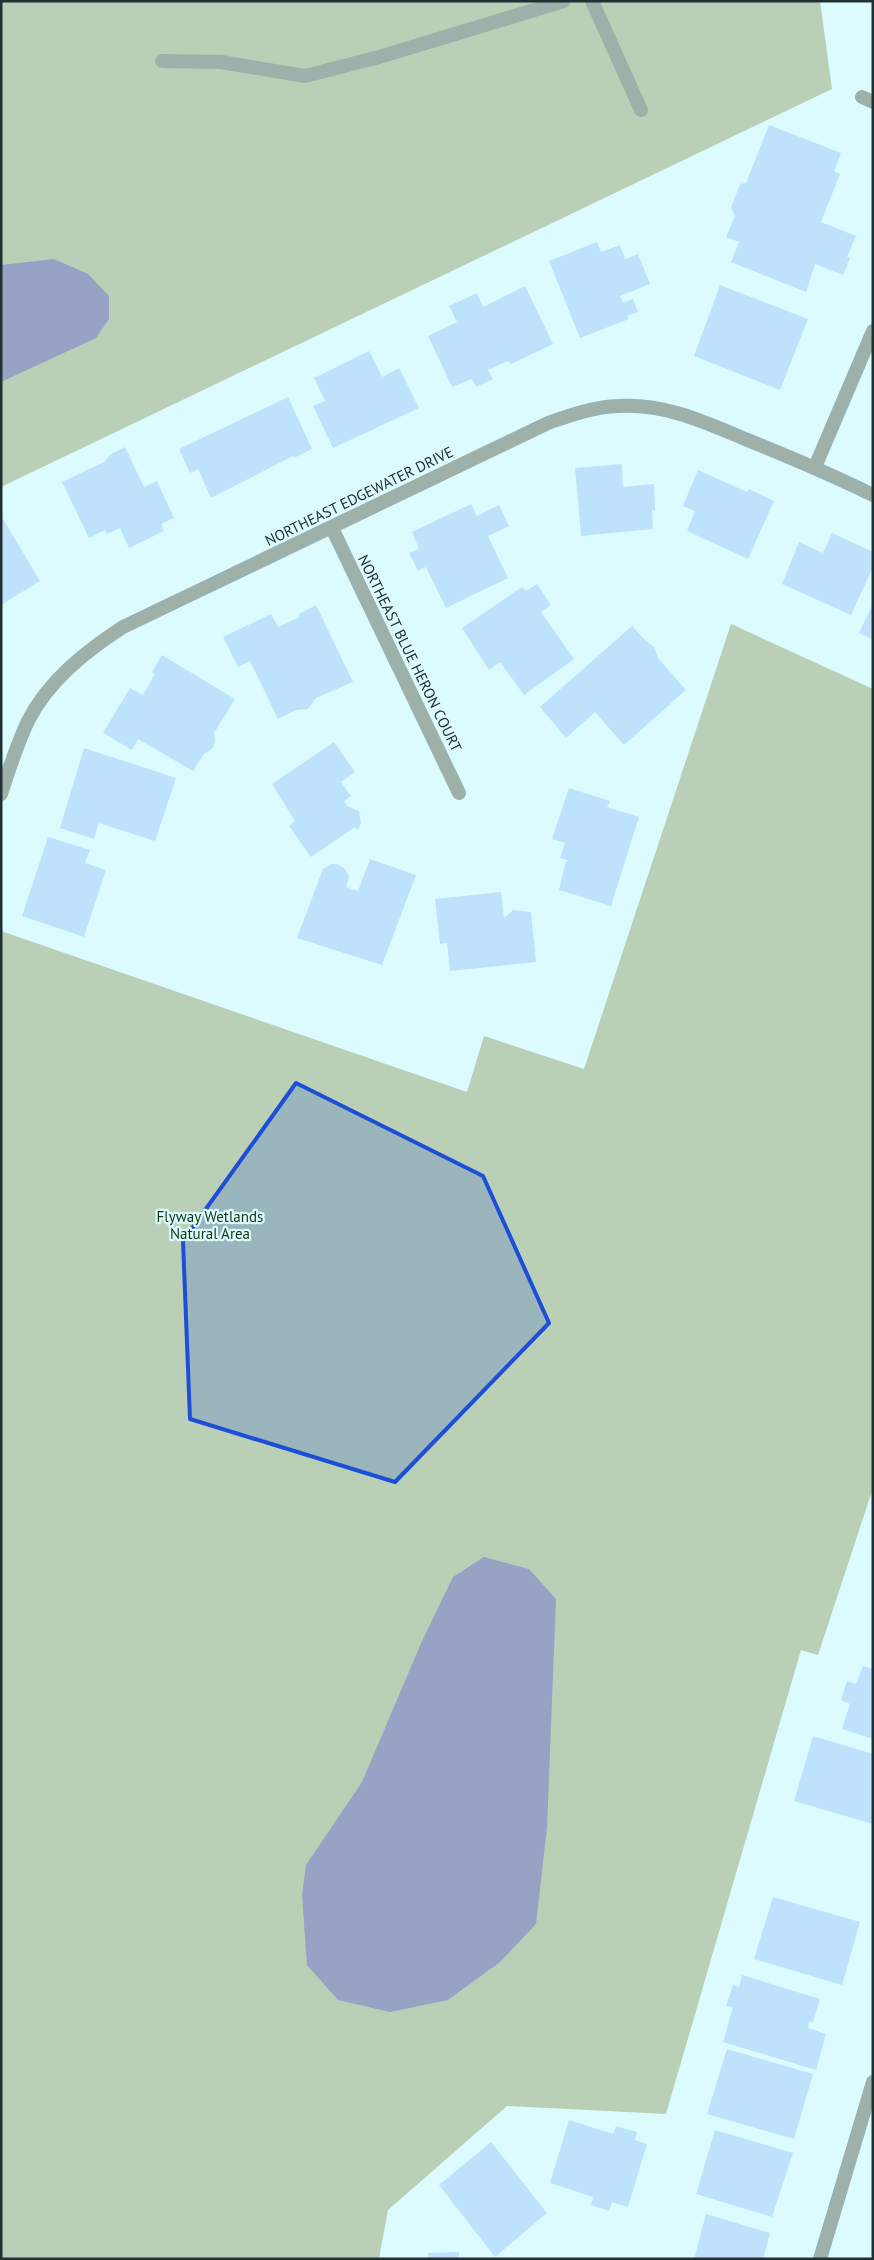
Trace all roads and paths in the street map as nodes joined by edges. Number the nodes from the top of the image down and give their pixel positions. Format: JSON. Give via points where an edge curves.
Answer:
{"nodes":[{"id":1,"x":564,"y":1,"type":"edge"},
{"id":2,"x":592,"y":1,"type":"edge"},
{"id":3,"x":162,"y":61,"type":"dead end"},
{"id":4,"x":640,"y":110,"type":"dead end"},
{"id":5,"x":873,"y":331,"type":"edge"},
{"id":6,"x":815,"y":467,"type":"junction"},
{"id":7,"x":873,"y":495,"type":"edge"},
{"id":8,"x":332,"y":528,"type":"junction"},
{"id":9,"x":459,"y":792,"type":"dead end"},
{"id":10,"x":1,"y":794,"type":"edge"},
{"id":11,"x":873,"y":2082,"type":"edge"},
{"id":12,"x":820,"y":2259,"type":"edge"}],
"edges":[{"from":1,"to":3,"type":"street","via":[[380,57],[305,76],[222,62]]},
{"from":2,"to":4,"type":"street"},
{"from":5,"to":6,"type":"street"},
{"from":6,"to":7,"type":"street","name":"NORTHEAST EDGEWATER DRIVE"},
{"from":6,"to":8,"type":"street","name":"NORTHEAST EDGEWATER DRIVE","via":[[660,408],[620,406],[590,409],[548,423]]},
{"from":8,"to":9,"type":"street","name":"NORTHEAST BLUE HERON COURT"},
{"from":8,"to":10,"type":"street","name":"NORTHEAST EDGEWATER DRIVE","via":[[123,627],[93,646],[42,699],[29,721]]},
{"from":11,"to":12,"type":"street"}]}
